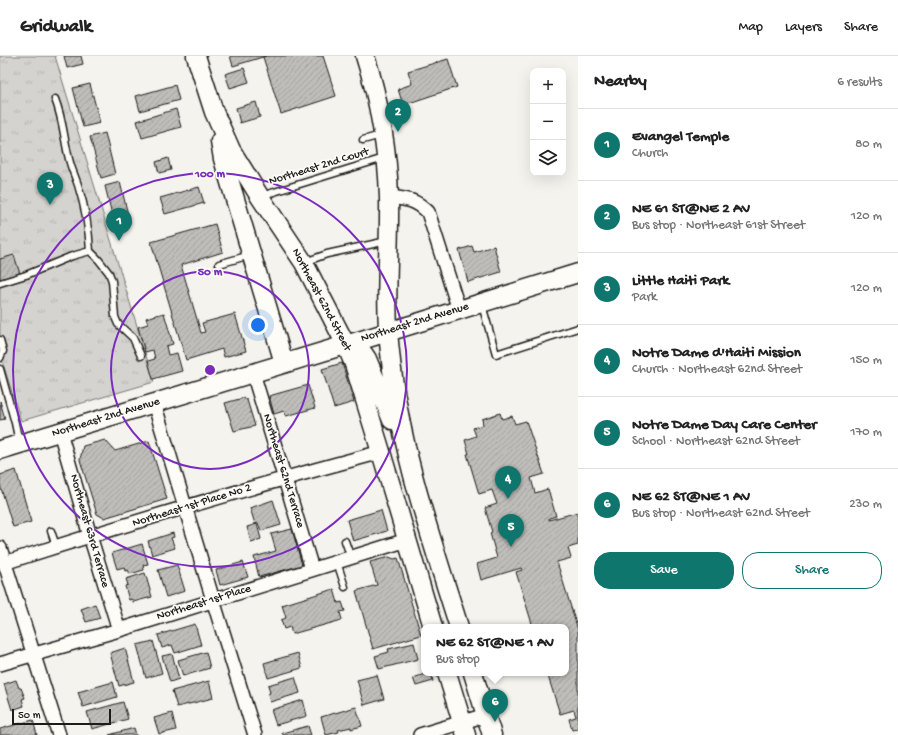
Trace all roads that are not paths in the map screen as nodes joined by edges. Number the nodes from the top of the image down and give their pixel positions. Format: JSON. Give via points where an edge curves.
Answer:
{"nodes":[{"id":1,"x":196,"y":56,"type":"edge"},
{"id":2,"x":365,"y":56,"type":"edge"},
{"id":3,"x":55,"y":100,"type":"dead end"},
{"id":4,"x":214,"y":112,"type":"junction"},
{"id":5,"x":382,"y":134,"type":"junction"},
{"id":6,"x":363,"y":140,"type":"dead end"},
{"id":7,"x":386,"y":158,"type":"junction"},
{"id":8,"x":260,"y":197,"type":"junction"},
{"id":9,"x":389,"y":197,"type":"junction"},
{"id":10,"x":388,"y":240,"type":"junction"},
{"id":11,"x":90,"y":251,"type":"junction"},
{"id":12,"x":252,"y":254,"type":"junction"},
{"id":13,"x":304,"y":263,"type":"junction"},
{"id":14,"x":219,"y":264,"type":"dead end"},
{"id":15,"x":578,"y":273,"type":"edge"},
{"id":16,"x":0,"y":283,"type":"edge"},
{"id":17,"x":481,"y":303,"type":"junction"},
{"id":18,"x":459,"y":310,"type":"junction"},
{"id":19,"x":578,"y":328,"type":"edge"},
{"id":20,"x":388,"y":332,"type":"junction"},
{"id":21,"x":0,"y":340,"type":"edge"},
{"id":22,"x":346,"y":345,"type":"junction"},
{"id":23,"x":141,"y":356,"type":"dead end"},
{"id":24,"x":0,"y":358,"type":"edge"},
{"id":25,"x":284,"y":363,"type":"junction"},
{"id":26,"x":0,"y":369,"type":"edge"},
{"id":27,"x":253,"y":373,"type":"junction"},
{"id":28,"x":154,"y":403,"type":"junction"},
{"id":29,"x":60,"y":432,"type":"junction"},
{"id":30,"x":20,"y":444,"type":"junction"},
{"id":31,"x":0,"y":450,"type":"edge"},
{"id":32,"x":381,"y":452,"type":"junction"},
{"id":33,"x":410,"y":464,"type":"junction"},
{"id":34,"x":286,"y":478,"type":"junction"},
{"id":35,"x":186,"y":508,"type":"junction"},
{"id":36,"x":51,"y":531,"type":"dead end"},
{"id":37,"x":90,"y":536,"type":"junction"},
{"id":38,"x":407,"y":540,"type":"junction"},
{"id":39,"x":345,"y":541,"type":"dead end"},
{"id":40,"x":56,"y":546,"type":"junction"},
{"id":41,"x":0,"y":548,"type":"edge"},
{"id":42,"x":351,"y":558,"type":"junction"},
{"id":43,"x":337,"y":562,"type":"junction"},
{"id":44,"x":4,"y":563,"type":"junction"},
{"id":45,"x":312,"y":570,"type":"junction"},
{"id":46,"x":345,"y":588,"type":"dead end"},
{"id":47,"x":213,"y":600,"type":"junction"},
{"id":48,"x":432,"y":624,"type":"edge"},
{"id":49,"x":458,"y":624,"type":"edge"},
{"id":50,"x":119,"y":630,"type":"junction"},
{"id":51,"x":33,"y":654,"type":"junction"},
{"id":52,"x":0,"y":664,"type":"edge"},
{"id":53,"x":448,"y":676,"type":"edge"},
{"id":54,"x":474,"y":676,"type":"edge"},
{"id":55,"x":486,"y":715,"type":"junction"},
{"id":56,"x":464,"y":729,"type":"edge"},
{"id":57,"x":59,"y":735,"type":"edge"},
{"id":58,"x":255,"y":735,"type":"edge"},
{"id":59,"x":420,"y":735,"type":"edge"},
{"id":60,"x":492,"y":735,"type":"edge"}],
"edges":[{"from":1,"to":4,"type":"main road","name":"Northeast 62nd Street"},
{"from":2,"to":5,"type":"main road"},
{"from":3,"to":11,"type":"lane","via":[[61,116],[68,157],[86,214]]},
{"from":4,"to":8,"type":"main road","name":"Northeast 62nd Street","via":[[231,150]]},
{"from":4,"to":12,"type":"main road","via":[[223,158]]},
{"from":5,"to":6,"type":"lane"},
{"from":5,"to":7,"type":"main road"},
{"from":7,"to":8,"type":"lane","name":"Northeast 2nd Court"},
{"from":7,"to":9,"type":"main road"},
{"from":8,"to":13,"type":"main road","name":"Northeast 62nd Street"},
{"from":9,"to":10,"type":"main road"},
{"from":9,"to":18,"type":"street","via":[[420,203],[428,212]]},
{"from":10,"to":13,"type":"lane","via":[[327,254]]},
{"from":10,"to":20,"type":"main road"},
{"from":11,"to":16,"type":"lane"},
{"from":11,"to":23,"type":"lane","via":[[109,273],[115,317],[118,324],[133,338]]},
{"from":12,"to":14,"type":"lane"},
{"from":12,"to":25,"type":"main road"},
{"from":13,"to":22,"type":"main road","name":"Northeast 62nd Street"},
{"from":15,"to":17,"type":"main road","name":"Northeast 2nd Avenue"},
{"from":17,"to":18,"type":"main road","name":"Northeast 2nd Avenue"},
{"from":17,"to":19,"type":"lane","via":[[496,354]]},
{"from":18,"to":20,"type":"main road","name":"Northeast 2nd Avenue"},
{"from":20,"to":22,"type":"main road","name":"Northeast 2nd Avenue"},
{"from":20,"to":33,"type":"main road","via":[[394,388]]},
{"from":21,"to":24,"type":"lane","via":[[4,351]]},
{"from":22,"to":25,"type":"main road","name":"Northeast 2nd Avenue"},
{"from":22,"to":32,"type":"main road","name":"Northeast 62nd Street"},
{"from":22,"to":33,"type":"main road","via":[[356,346],[367,359]]},
{"from":25,"to":27,"type":"main road","name":"Northeast 2nd Avenue"},
{"from":26,"to":30,"type":"lane"},
{"from":27,"to":28,"type":"main road","name":"Northeast 2nd Avenue"},
{"from":27,"to":34,"type":"street","name":"Northeast 62nd Terrace"},
{"from":28,"to":29,"type":"main road","name":"Northeast 2nd Avenue"},
{"from":28,"to":35,"type":"street"},
{"from":29,"to":30,"type":"main road","name":"Northeast 2nd Avenue"},
{"from":29,"to":37,"type":"street","name":"Northeast 63rd Terrace"},
{"from":30,"to":31,"type":"main road","name":"Northeast 2nd Avenue"},
{"from":32,"to":34,"type":"street","name":"Northeast 1st Place No 2"},
{"from":32,"to":38,"type":"main road","name":"Northeast 62nd Street"},
{"from":33,"to":49,"type":"main road"},
{"from":34,"to":35,"type":"street","name":"Northeast 1st Place No 2"},
{"from":34,"to":45,"type":"street","name":"Northeast 62nd Terrace"},
{"from":35,"to":37,"type":"street","name":"Northeast 1st Place No 2"},
{"from":35,"to":47,"type":"street"},
{"from":36,"to":40,"type":"lane"},
{"from":37,"to":40,"type":"street","name":"Northeast 1st Place No 2"},
{"from":37,"to":50,"type":"street","name":"Northeast 63rd Terrace"},
{"from":38,"to":42,"type":"street","name":"Northeast 1st Place"},
{"from":38,"to":48,"type":"main road","name":"Northeast 62nd Street"},
{"from":39,"to":42,"type":"lane"},
{"from":40,"to":44,"type":"street","name":"Northeast 1st Place No 2"},
{"from":41,"to":44,"type":"street"},
{"from":42,"to":43,"type":"street","name":"Northeast 1st Place"},
{"from":43,"to":45,"type":"street","name":"Northeast 1st Place"},
{"from":43,"to":46,"type":"lane"},
{"from":44,"to":51,"type":"street"},
{"from":45,"to":47,"type":"street","name":"Northeast 1st Place"},
{"from":47,"to":50,"type":"street","name":"Northeast 1st Place"},
{"from":47,"to":58,"type":"street"},
{"from":50,"to":51,"type":"street","name":"Northeast 1st Place"},
{"from":51,"to":52,"type":"street","name":"Northeast 1st Place"},
{"from":51,"to":57,"type":"street"},
{"from":53,"to":56,"type":"main road"},
{"from":54,"to":55,"type":"main road"},
{"from":55,"to":56,"type":"street"},
{"from":55,"to":60,"type":"main road"},
{"from":56,"to":59,"type":"street"}]}
